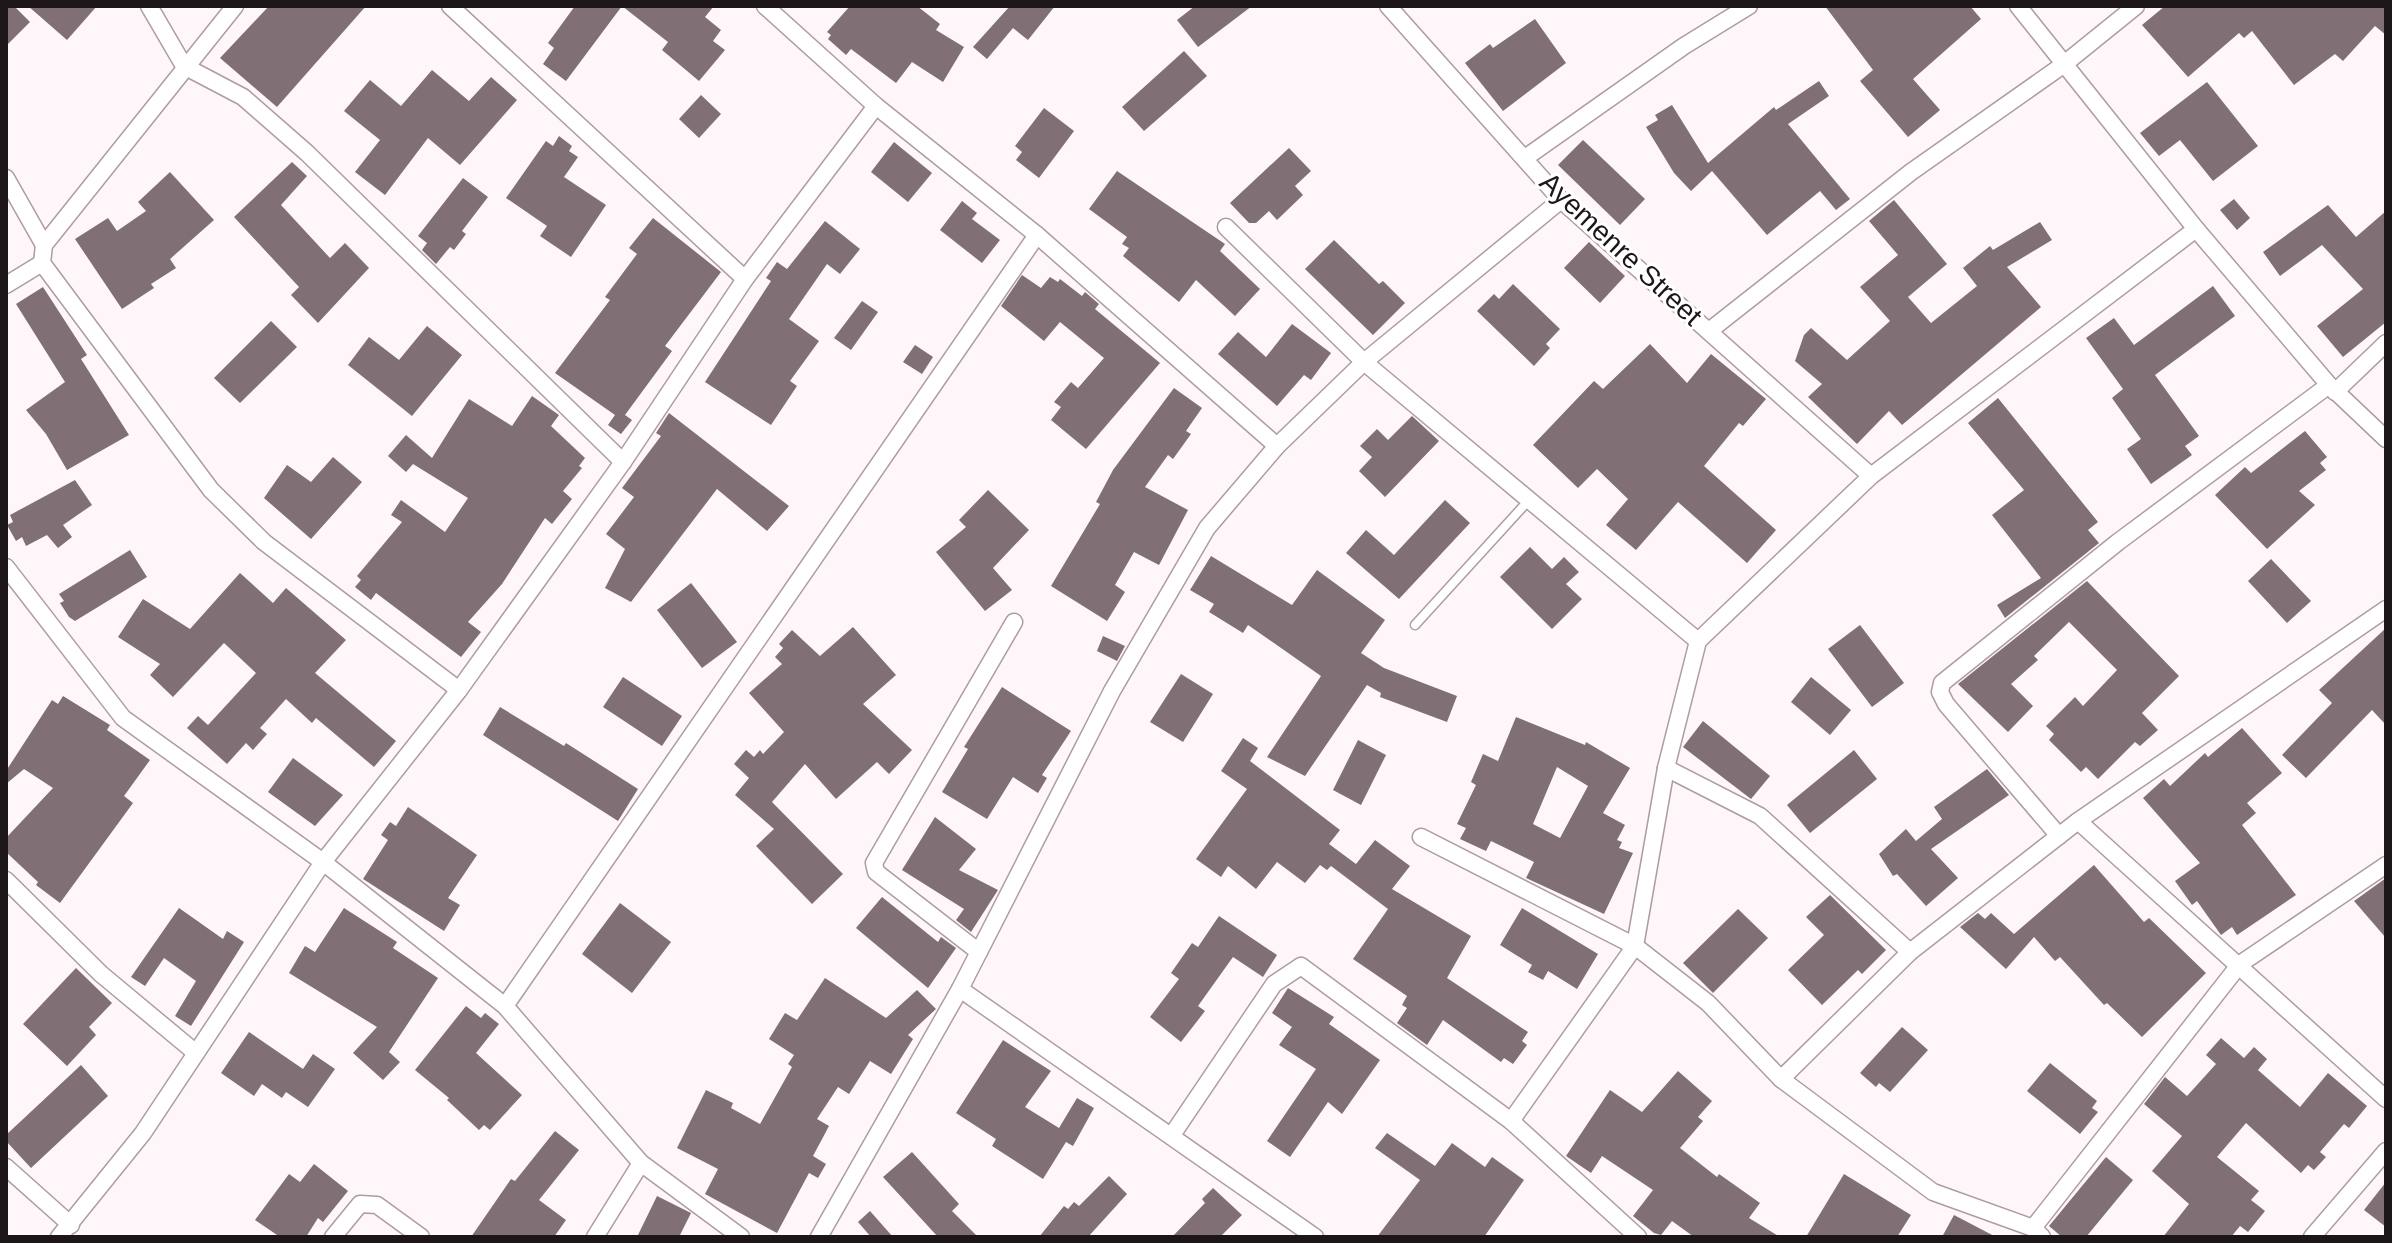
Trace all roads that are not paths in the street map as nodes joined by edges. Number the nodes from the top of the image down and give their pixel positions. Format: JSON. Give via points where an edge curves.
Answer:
{"nodes":[{"id":1,"x":149,"y":6,"type":"edge"},
{"id":2,"x":235,"y":6,"type":"edge"},
{"id":3,"x":450,"y":6,"type":"edge"},
{"id":4,"x":765,"y":6,"type":"edge"},
{"id":5,"x":1388,"y":6,"type":"edge"},
{"id":6,"x":1749,"y":6,"type":"edge"},
{"id":7,"x":2018,"y":6,"type":"edge"},
{"id":8,"x":2136,"y":6,"type":"edge"},
{"id":9,"x":2063,"y":65,"type":"junction"},
{"id":10,"x":184,"y":66,"type":"junction"},
{"id":11,"x":876,"y":106,"type":"junction"},
{"id":12,"x":1525,"y":158,"type":"junction"},
{"id":13,"x":6,"y":178,"type":"edge"},
{"id":14,"x":1561,"y":200,"type":"junction"},
{"id":15,"x":1226,"y":227,"type":"dead end"},
{"id":16,"x":2196,"y":229,"type":"junction"},
{"id":17,"x":1037,"y":235,"type":"junction"},
{"id":18,"x":44,"y":245,"type":"junction"},
{"id":19,"x":42,"y":263,"type":"junction"},
{"id":20,"x":745,"y":279,"type":"junction"},
{"id":21,"x":6,"y":285,"type":"edge"},
{"id":22,"x":1709,"y":331,"type":"junction"},
{"id":23,"x":2386,"y":343,"type":"edge"},
{"id":24,"x":1364,"y":362,"type":"junction"},
{"id":25,"x":2332,"y":388,"type":"junction"},
{"id":26,"x":2386,"y":439,"type":"edge"},
{"id":27,"x":1277,"y":446,"type":"junction"},
{"id":28,"x":623,"y":462,"type":"junction"},
{"id":29,"x":1871,"y":476,"type":"junction"},
{"id":30,"x":1529,"y":500,"type":"junction"},
{"id":31,"x":6,"y":567,"type":"edge"},
{"id":32,"x":2386,"y":609,"type":"edge"},
{"id":33,"x":1014,"y":622,"type":"dead end"},
{"id":34,"x":1415,"y":625,"type":"dead end"},
{"id":35,"x":1698,"y":641,"type":"junction"},
{"id":36,"x":459,"y":690,"type":"junction"},
{"id":37,"x":1666,"y":768,"type":"junction"},
{"id":38,"x":2078,"y":821,"type":"junction"},
{"id":39,"x":2059,"y":836,"type":"junction"},
{"id":40,"x":1421,"y":837,"type":"dead end"},
{"id":41,"x":323,"y":862,"type":"junction"},
{"id":42,"x":2386,"y":865,"type":"edge"},
{"id":43,"x":6,"y":880,"type":"edge"},
{"id":44,"x":1635,"y":946,"type":"junction"},
{"id":45,"x":979,"y":952,"type":"junction"},
{"id":46,"x":1910,"y":952,"type":"junction"},
{"id":47,"x":2240,"y":964,"type":"junction"},
{"id":48,"x":960,"y":989,"type":"junction"},
{"id":49,"x":505,"y":1006,"type":"junction"},
{"id":50,"x":196,"y":1053,"type":"junction"},
{"id":51,"x":1781,"y":1079,"type":"junction"},
{"id":52,"x":2386,"y":1099,"type":"edge"},
{"id":53,"x":1511,"y":1121,"type":"junction"},
{"id":54,"x":1172,"y":1135,"type":"junction"},
{"id":55,"x":2386,"y":1151,"type":"edge"},
{"id":56,"x":641,"y":1163,"type":"junction"},
{"id":57,"x":6,"y":1167,"type":"edge"},
{"id":58,"x":65,"y":1231,"type":"edge"},
{"id":59,"x":2038,"y":1233,"type":"edge"},
{"id":60,"x":333,"y":1237,"type":"edge"},
{"id":61,"x":421,"y":1237,"type":"edge"},
{"id":62,"x":595,"y":1237,"type":"edge"},
{"id":63,"x":741,"y":1237,"type":"edge"},
{"id":64,"x":819,"y":1237,"type":"edge"},
{"id":65,"x":1315,"y":1237,"type":"edge"},
{"id":66,"x":1638,"y":1237,"type":"edge"},
{"id":67,"x":2312,"y":1237,"type":"edge"}],
"edges":[{"from":1,"to":10,"type":"street"},
{"from":2,"to":10,"type":"street"},
{"from":3,"to":20,"type":"street"},
{"from":4,"to":11,"type":"street"},
{"from":5,"to":12,"type":"street","name":"Ayemenre Street"},
{"from":6,"to":12,"type":"street"},
{"from":7,"to":9,"type":"street"},
{"from":8,"to":9,"type":"street"},
{"from":9,"to":16,"type":"street"},
{"from":9,"to":22,"type":"street","via":[[1911,172]]},
{"from":10,"to":18,"type":"street"},
{"from":10,"to":28,"type":"street","via":[[243,97],[307,153]]},
{"from":11,"to":17,"type":"street"},
{"from":11,"to":20,"type":"street"},
{"from":12,"to":14,"type":"street","name":"Ayemenre Street"},
{"from":13,"to":18,"type":"street"},
{"from":14,"to":22,"type":"street","name":"Ayemenre Street"},
{"from":14,"to":24,"type":"street"},
{"from":15,"to":24,"type":"street"},
{"from":16,"to":25,"type":"street"},
{"from":16,"to":29,"type":"street"},
{"from":17,"to":27,"type":"street"},
{"from":17,"to":49,"type":"street"},
{"from":18,"to":19,"type":"street"},
{"from":19,"to":21,"type":"street"},
{"from":19,"to":36,"type":"street","via":[[211,490],[264,542]]},
{"from":20,"to":28,"type":"street"},
{"from":22,"to":29,"type":"street","name":"Ayemenre Street"},
{"from":23,"to":25,"type":"street"},
{"from":24,"to":27,"type":"street"},
{"from":24,"to":30,"type":"street"},
{"from":25,"to":26,"type":"street"},
{"from":25,"to":39,"type":"street","via":[[2118,542],[1942,683],[1946,704]]},
{"from":27,"to":45,"type":"street","via":[[1207,528],[1112,691]]},
{"from":28,"to":36,"type":"street"},
{"from":29,"to":35,"type":"street"},
{"from":30,"to":34,"type":"lane"},
{"from":30,"to":35,"type":"street"},
{"from":31,"to":41,"type":"street","via":[[123,718]]},
{"from":32,"to":38,"type":"street"},
{"from":33,"to":45,"type":"street","via":[[874,863],[876,872]]},
{"from":35,"to":37,"type":"street"},
{"from":36,"to":41,"type":"street"},
{"from":37,"to":44,"type":"street"},
{"from":37,"to":46,"type":"street","via":[[1760,816]]},
{"from":38,"to":39,"type":"street"},
{"from":38,"to":47,"type":"street"},
{"from":39,"to":46,"type":"street"},
{"from":40,"to":44,"type":"street"},
{"from":41,"to":49,"type":"street"},
{"from":41,"to":50,"type":"street"},
{"from":42,"to":47,"type":"street"},
{"from":43,"to":50,"type":"street","via":[[101,974]]},
{"from":44,"to":51,"type":"street","via":[[1708,1003]]},
{"from":44,"to":53,"type":"street"},
{"from":45,"to":48,"type":"street"},
{"from":46,"to":51,"type":"street"},
{"from":47,"to":52,"type":"street"},
{"from":47,"to":59,"type":"street"},
{"from":48,"to":54,"type":"street"},
{"from":48,"to":64,"type":"street"},
{"from":49,"to":56,"type":"street"},
{"from":50,"to":58,"type":"street","via":[[143,1133]]},
{"from":51,"to":59,"type":"street","via":[[1933,1192]]},
{"from":53,"to":54,"type":"street","via":[[1301,966],[1274,984]]},
{"from":53,"to":66,"type":"street"},
{"from":54,"to":65,"type":"street"},
{"from":55,"to":67,"type":"street"},
{"from":56,"to":62,"type":"street"},
{"from":56,"to":63,"type":"street"},
{"from":57,"to":58,"type":"street"},
{"from":60,"to":61,"type":"street","via":[[360,1204],[377,1205]]}]}
